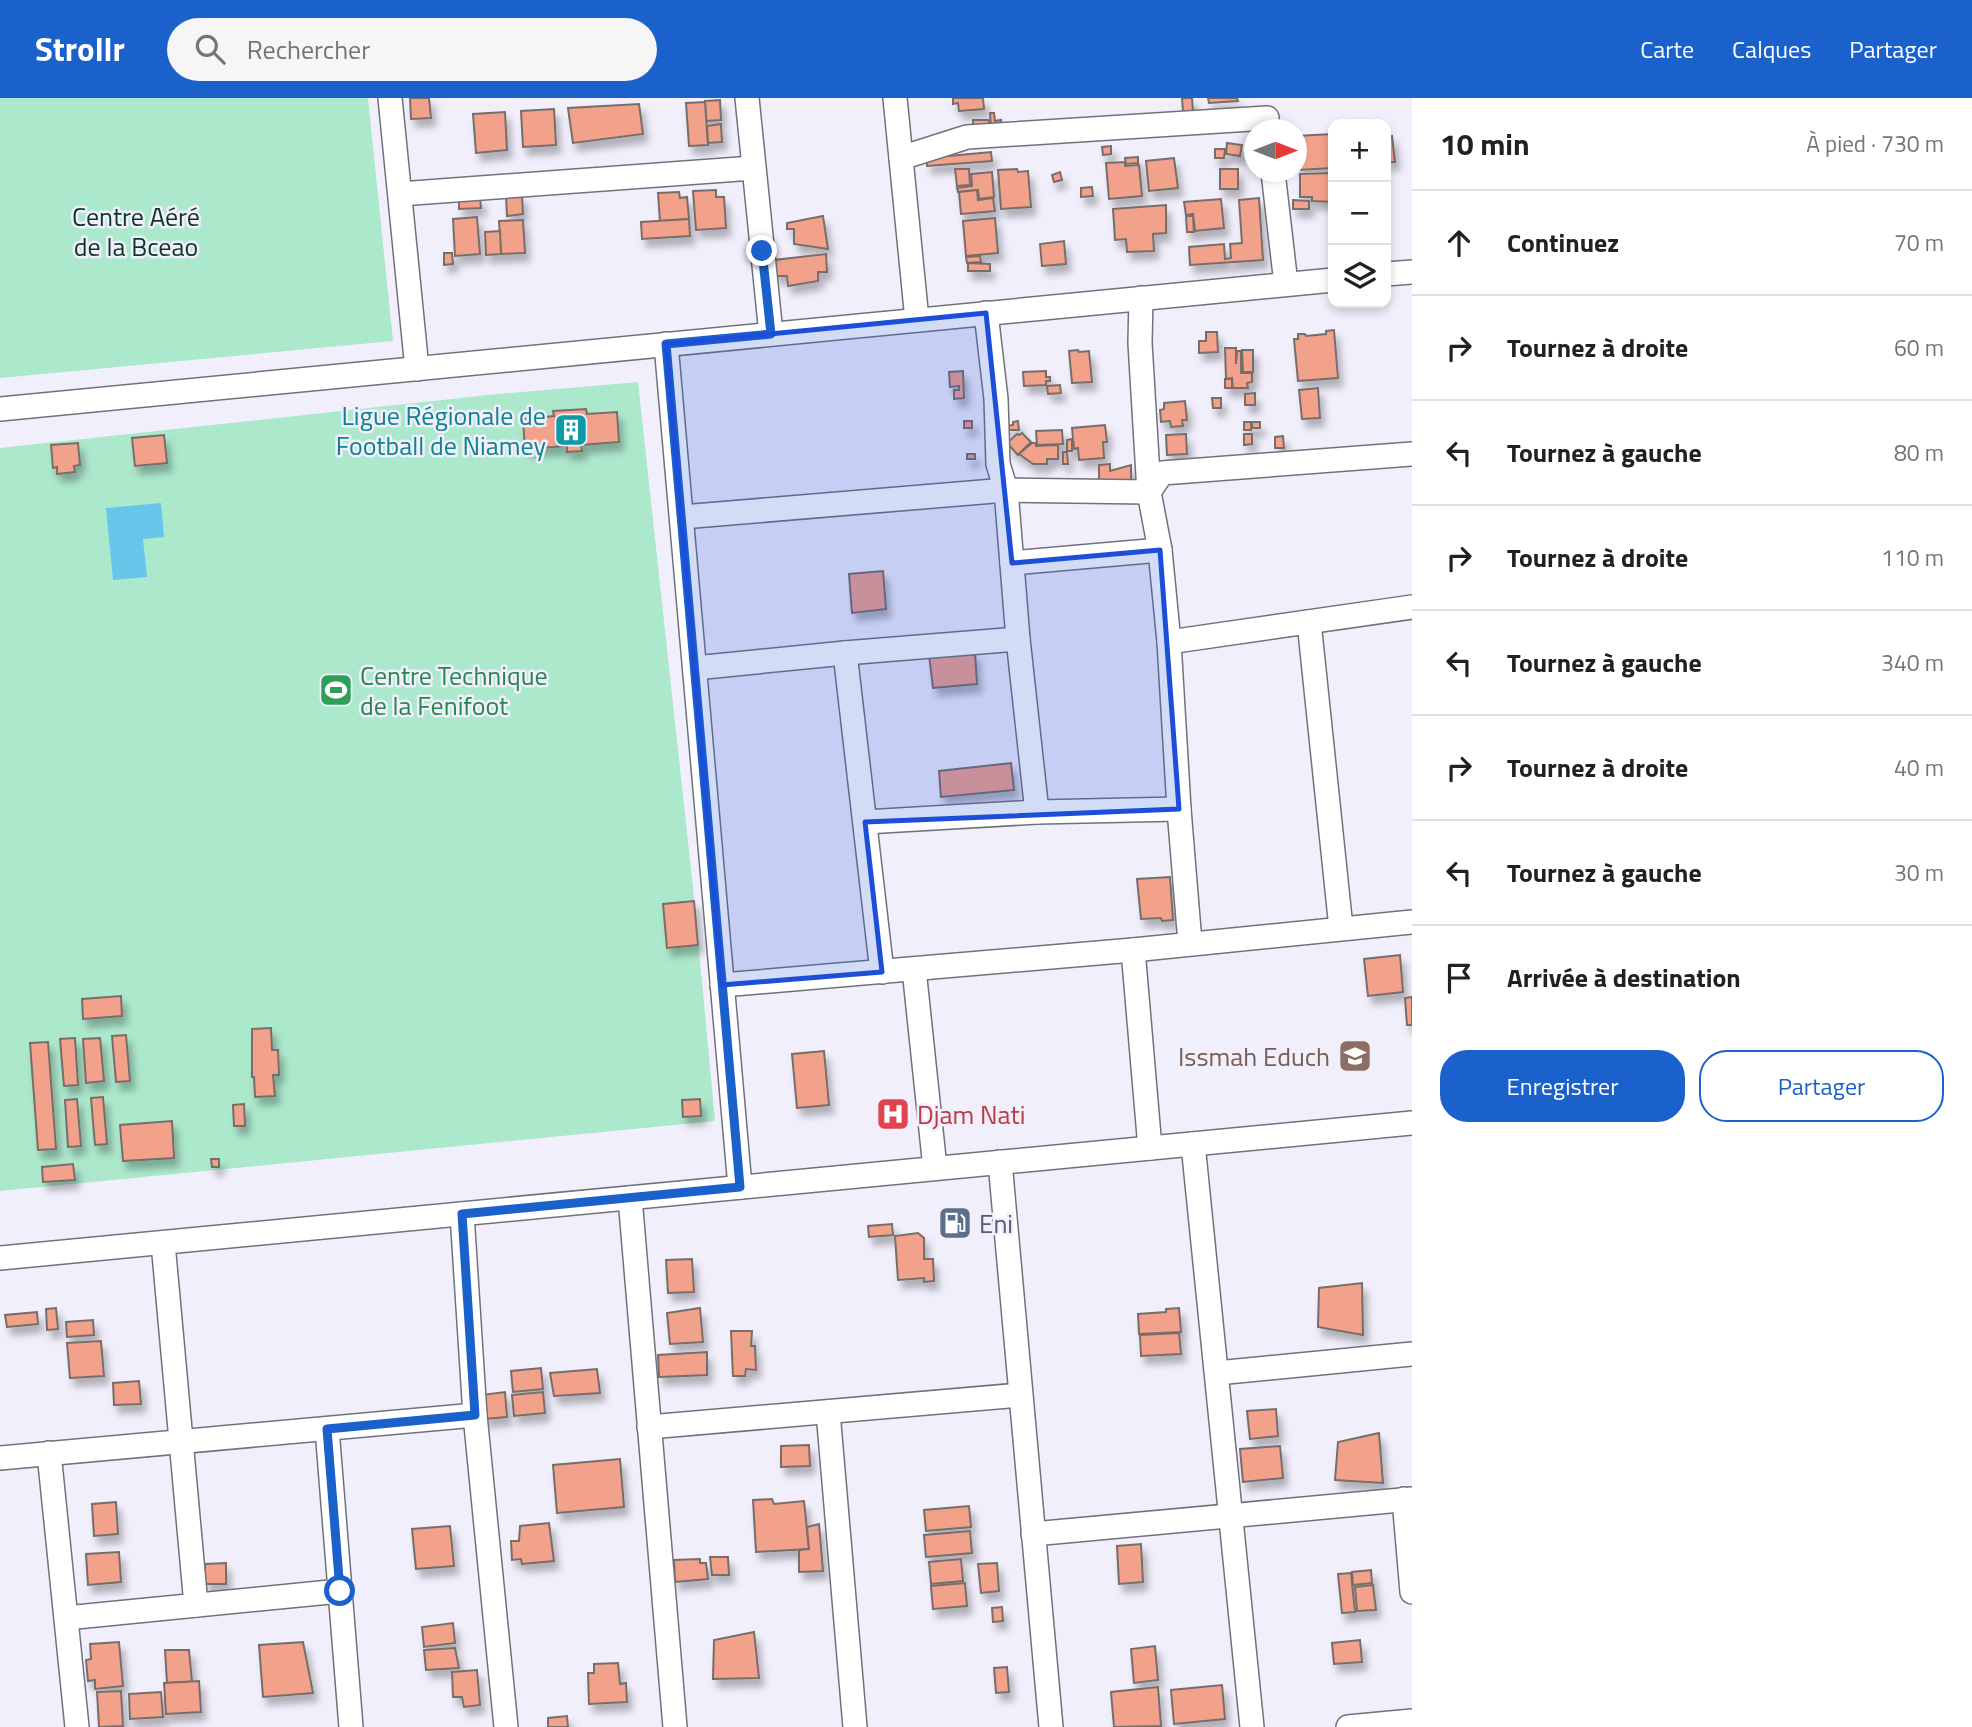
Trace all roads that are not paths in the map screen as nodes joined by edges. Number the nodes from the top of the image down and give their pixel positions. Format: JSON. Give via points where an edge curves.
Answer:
{"nodes":[{"id":1,"x":390,"y":98,"type":"edge"},
{"id":2,"x":747,"y":98,"type":"edge"},
{"id":3,"x":895,"y":98,"type":"edge"},
{"id":4,"x":1267,"y":115,"type":"edge"},
{"id":5,"x":901,"y":158,"type":"junction"},
{"id":6,"x":753,"y":168,"type":"junction"},
{"id":7,"x":1274,"y":182,"type":"edge"},
{"id":8,"x":400,"y":194,"type":"junction"},
{"id":9,"x":1412,"y":272,"type":"edge"},
{"id":10,"x":1391,"y":274,"type":"edge"},
{"id":11,"x":1328,"y":280,"type":"edge"},
{"id":12,"x":1286,"y":284,"type":"junction"},
{"id":13,"x":1141,"y":298,"type":"junction"},
{"id":14,"x":986,"y":313,"type":"junction"},
{"id":15,"x":917,"y":320,"type":"junction"},
{"id":16,"x":771,"y":334,"type":"junction"},
{"id":17,"x":666,"y":344,"type":"junction"},
{"id":18,"x":416,"y":369,"type":"junction"},
{"id":19,"x":0,"y":409,"type":"edge"},
{"id":20,"x":1412,"y":454,"type":"edge"},
{"id":21,"x":1006,"y":490,"type":"junction"},
{"id":22,"x":1149,"y":492,"type":"junction"},
{"id":23,"x":682,"y":517,"type":"junction"},
{"id":24,"x":1160,"y":550,"type":"junction"},
{"id":25,"x":1012,"y":563,"type":"junction"},
{"id":26,"x":1412,"y":607,"type":"edge"},
{"id":27,"x":1309,"y":622,"type":"junction"},
{"id":28,"x":1018,"y":639,"type":"junction"},
{"id":29,"x":1169,"y":642,"type":"junction"},
{"id":30,"x":845,"y":653,"type":"junction"},
{"id":31,"x":695,"y":668,"type":"junction"},
{"id":32,"x":1179,"y":809,"type":"junction"},
{"id":33,"x":1037,"y":812,"type":"junction"},
{"id":34,"x":865,"y":822,"type":"junction"},
{"id":35,"x":1412,"y":922,"type":"edge"},
{"id":36,"x":1341,"y":929,"type":"junction"},
{"id":37,"x":1190,"y":943,"type":"junction"},
{"id":38,"x":1133,"y":950,"type":"junction"},
{"id":39,"x":914,"y":969,"type":"junction"},
{"id":40,"x":882,"y":972,"type":"junction"},
{"id":41,"x":722,"y":985,"type":"junction"},
{"id":42,"x":1412,"y":1123,"type":"edge"},
{"id":43,"x":1193,"y":1144,"type":"junction"},
{"id":44,"x":1150,"y":1148,"type":"junction"},
{"id":45,"x":1000,"y":1162,"type":"junction"},
{"id":46,"x":935,"y":1168,"type":"junction"},
{"id":47,"x":740,"y":1187,"type":"junction"},
{"id":48,"x":630,"y":1198,"type":"junction"},
{"id":49,"x":462,"y":1214,"type":"junction"},
{"id":50,"x":163,"y":1243,"type":"junction"},
{"id":51,"x":0,"y":1258,"type":"edge"},
{"id":52,"x":1412,"y":1353,"type":"edge"},
{"id":53,"x":1217,"y":1373,"type":"junction"},
{"id":54,"x":1020,"y":1395,"type":"junction"},
{"id":55,"x":828,"y":1412,"type":"junction"},
{"id":56,"x":475,"y":1415,"type":"junction"},
{"id":57,"x":649,"y":1427,"type":"junction"},
{"id":58,"x":327,"y":1429,"type":"junction"},
{"id":59,"x":182,"y":1442,"type":"junction"},
{"id":60,"x":49,"y":1453,"type":"junction"},
{"id":61,"x":0,"y":1458,"type":"edge"},
{"id":62,"x":1408,"y":1499,"type":"edge"},
{"id":63,"x":1231,"y":1516,"type":"junction"},
{"id":64,"x":1033,"y":1534,"type":"junction"},
{"id":65,"x":340,"y":1591,"type":"junction"},
{"id":66,"x":1412,"y":1592,"type":"edge"},
{"id":67,"x":196,"y":1605,"type":"junction"},
{"id":68,"x":66,"y":1618,"type":"junction"},
{"id":69,"x":1412,"y":1721,"type":"edge"},
{"id":70,"x":77,"y":1727,"type":"edge"},
{"id":71,"x":351,"y":1727,"type":"edge"},
{"id":72,"x":506,"y":1727,"type":"edge"},
{"id":73,"x":675,"y":1727,"type":"edge"},
{"id":74,"x":855,"y":1727,"type":"edge"},
{"id":75,"x":1051,"y":1727,"type":"edge"},
{"id":76,"x":1252,"y":1727,"type":"edge"},
{"id":77,"x":1348,"y":1727,"type":"edge"}],
"edges":[{"from":1,"to":8,"type":"street"},
{"from":2,"to":6,"type":"street"},
{"from":3,"to":5,"type":"street"},
{"from":4,"to":5,"type":"street","via":[[967,137]]},
{"from":5,"to":15,"type":"street"},
{"from":6,"to":8,"type":"street"},
{"from":6,"to":16,"type":"street"},
{"from":7,"to":12,"type":"street"},
{"from":8,"to":18,"type":"street"},
{"from":9,"to":10,"type":"street"},
{"from":11,"to":12,"type":"street"},
{"from":12,"to":13,"type":"street"},
{"from":13,"to":14,"type":"street"},
{"from":13,"to":22,"type":"street"},
{"from":14,"to":15,"type":"street"},
{"from":14,"to":21,"type":"street","via":[[998,464]]},
{"from":15,"to":16,"type":"street"},
{"from":16,"to":17,"type":"street"},
{"from":17,"to":18,"type":"street"},
{"from":17,"to":23,"type":"street"},
{"from":18,"to":19,"type":"street"},
{"from":20,"to":22,"type":"street","via":[[1162,473]]},
{"from":21,"to":22,"type":"street"},
{"from":21,"to":23,"type":"street"},
{"from":21,"to":25,"type":"street"},
{"from":22,"to":24,"type":"street"},
{"from":23,"to":31,"type":"street"},
{"from":24,"to":25,"type":"street"},
{"from":24,"to":29,"type":"street"},
{"from":25,"to":28,"type":"street"},
{"from":26,"to":27,"type":"street"},
{"from":27,"to":29,"type":"street"},
{"from":27,"to":36,"type":"street"},
{"from":28,"to":30,"type":"street"},
{"from":28,"to":33,"type":"street"},
{"from":29,"to":32,"type":"street"},
{"from":30,"to":31,"type":"street"},
{"from":30,"to":34,"type":"street"},
{"from":31,"to":41,"type":"street"},
{"from":32,"to":33,"type":"street"},
{"from":32,"to":37,"type":"street"},
{"from":33,"to":34,"type":"street"},
{"from":34,"to":40,"type":"street"},
{"from":35,"to":36,"type":"street"},
{"from":36,"to":37,"type":"street"},
{"from":37,"to":38,"type":"street"},
{"from":38,"to":39,"type":"street"},
{"from":38,"to":44,"type":"street"},
{"from":39,"to":40,"type":"street"},
{"from":39,"to":46,"type":"street"},
{"from":40,"to":41,"type":"street"},
{"from":41,"to":47,"type":"street"},
{"from":42,"to":43,"type":"street"},
{"from":43,"to":44,"type":"street"},
{"from":43,"to":53,"type":"street"},
{"from":44,"to":45,"type":"street"},
{"from":45,"to":46,"type":"street"},
{"from":45,"to":54,"type":"street"},
{"from":46,"to":47,"type":"street"},
{"from":47,"to":48,"type":"street"},
{"from":48,"to":49,"type":"street"},
{"from":48,"to":57,"type":"street"},
{"from":49,"to":50,"type":"street"},
{"from":49,"to":56,"type":"street"},
{"from":50,"to":51,"type":"street"},
{"from":50,"to":59,"type":"street"},
{"from":52,"to":53,"type":"street"},
{"from":53,"to":63,"type":"street"},
{"from":54,"to":55,"type":"street"},
{"from":54,"to":64,"type":"street"},
{"from":55,"to":57,"type":"street"},
{"from":55,"to":74,"type":"street"},
{"from":56,"to":58,"type":"street"},
{"from":56,"to":72,"type":"street"},
{"from":57,"to":73,"type":"street"},
{"from":58,"to":59,"type":"street"},
{"from":58,"to":65,"type":"street"},
{"from":59,"to":60,"type":"street"},
{"from":59,"to":67,"type":"street"},
{"from":60,"to":61,"type":"street"},
{"from":60,"to":68,"type":"street"},
{"from":62,"to":63,"type":"street"},
{"from":62,"to":66,"type":"street"},
{"from":63,"to":64,"type":"street"},
{"from":63,"to":76,"type":"street"},
{"from":64,"to":75,"type":"street"},
{"from":65,"to":67,"type":"street"},
{"from":65,"to":71,"type":"street"},
{"from":67,"to":68,"type":"street"},
{"from":68,"to":70,"type":"street"},
{"from":69,"to":77,"type":"street"}]}
